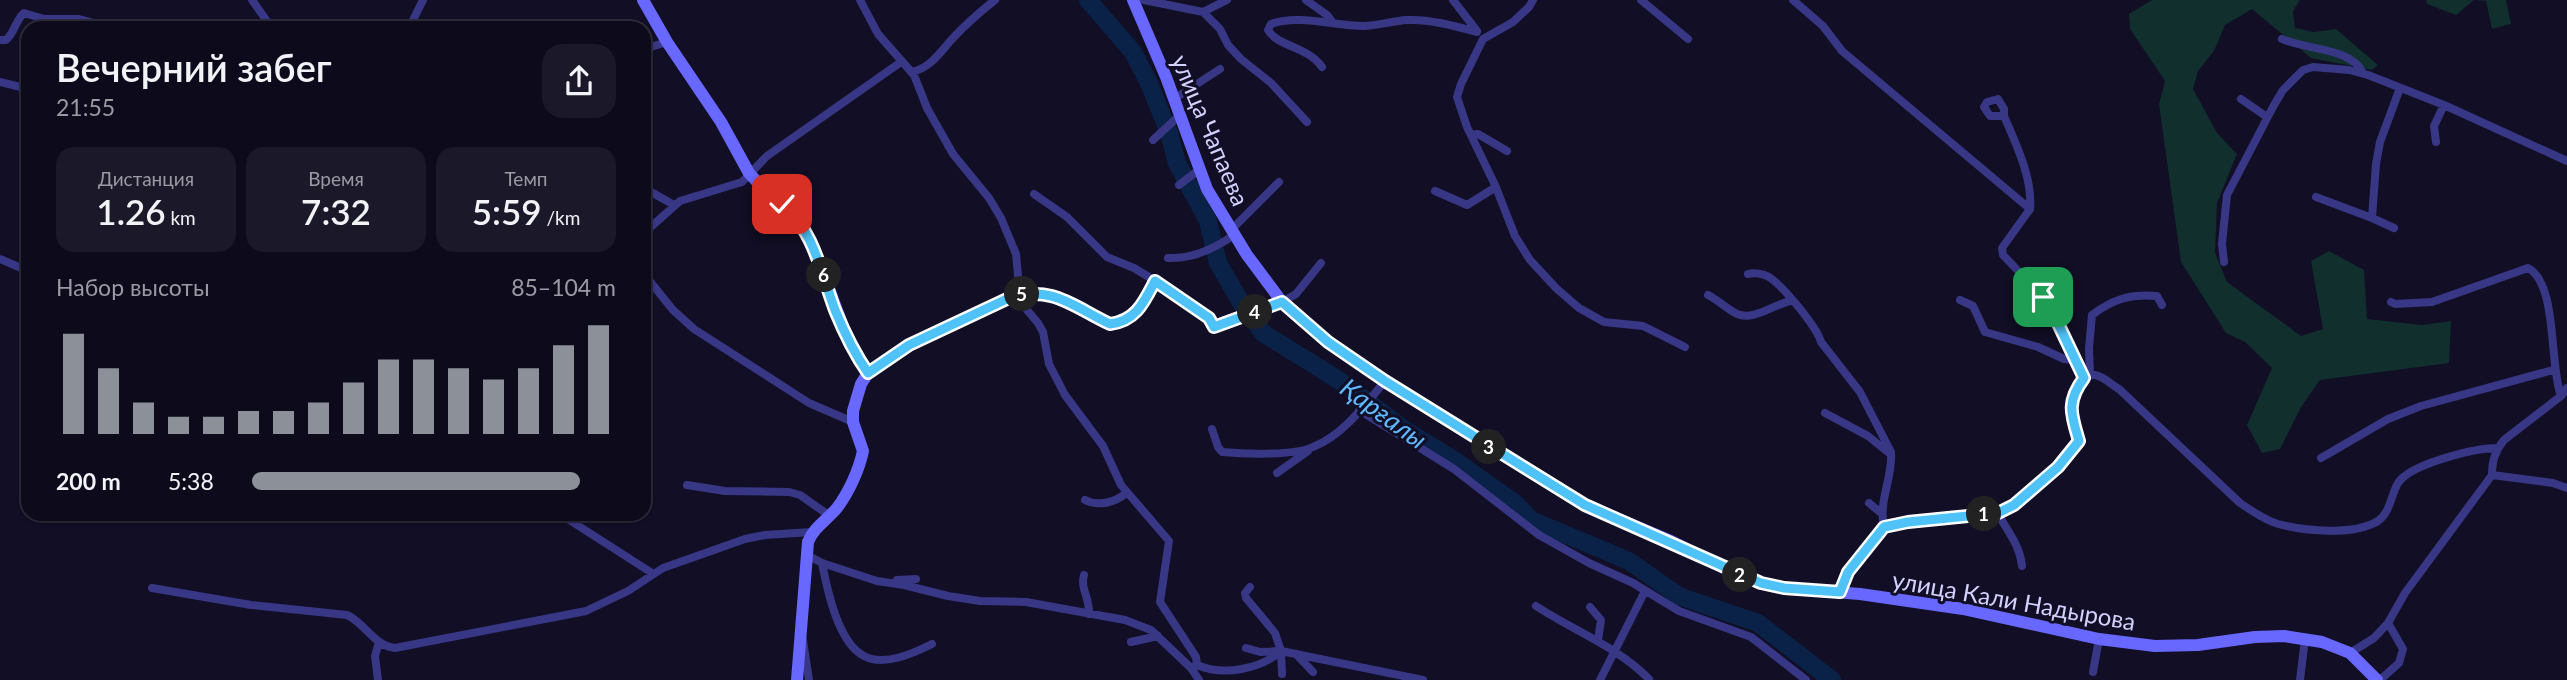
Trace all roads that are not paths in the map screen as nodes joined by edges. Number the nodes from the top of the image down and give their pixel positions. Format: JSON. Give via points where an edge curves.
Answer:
{"nodes":[{"id":1,"x":252,"y":0,"type":"edge"},
{"id":2,"x":423,"y":0,"type":"edge"},
{"id":3,"x":643,"y":0,"type":"edge"},
{"id":4,"x":860,"y":0,"type":"edge"},
{"id":5,"x":995,"y":0,"type":"edge"},
{"id":6,"x":1133,"y":0,"type":"edge"},
{"id":7,"x":1144,"y":0,"type":"edge"},
{"id":8,"x":1227,"y":0,"type":"edge"},
{"id":9,"x":1306,"y":0,"type":"edge"},
{"id":10,"x":1452,"y":0,"type":"edge"},
{"id":11,"x":1533,"y":0,"type":"edge"},
{"id":12,"x":1641,"y":0,"type":"edge"},
{"id":13,"x":1793,"y":0,"type":"edge"},
{"id":14,"x":1203,"y":12,"type":"junction"},
{"id":15,"x":87,"y":21,"type":"edge"},
{"id":16,"x":268,"y":21,"type":"edge"},
{"id":17,"x":412,"y":21,"type":"edge"},
{"id":18,"x":1333,"y":23,"type":"junction"},
{"id":19,"x":1477,"y":32,"type":"junction"},
{"id":20,"x":1483,"y":39,"type":"junction"},
{"id":21,"x":1688,"y":39,"type":"dead end"},
{"id":22,"x":2282,"y":39,"type":"dead end"},
{"id":23,"x":0,"y":40,"type":"edge"},
{"id":24,"x":667,"y":42,"type":"junction"},
{"id":25,"x":651,"y":47,"type":"edge"},
{"id":26,"x":901,"y":62,"type":"junction"},
{"id":27,"x":1322,"y":67,"type":"dead end"},
{"id":28,"x":1220,"y":69,"type":"dead end"},
{"id":29,"x":911,"y":72,"type":"junction"},
{"id":30,"x":2363,"y":74,"type":"junction"},
{"id":31,"x":0,"y":82,"type":"edge"},
{"id":32,"x":21,"y":87,"type":"edge"},
{"id":33,"x":2400,"y":88,"type":"junction"},
{"id":34,"x":1174,"y":99,"type":"junction"},
{"id":35,"x":2241,"y":99,"type":"dead end"},
{"id":36,"x":2444,"y":105,"type":"junction"},
{"id":37,"x":2004,"y":116,"type":"dead end"},
{"id":38,"x":2267,"y":117,"type":"junction"},
{"id":39,"x":1176,"y":119,"type":"junction"},
{"id":40,"x":1307,"y":122,"type":"dead end"},
{"id":41,"x":1471,"y":135,"type":"junction"},
{"id":42,"x":1153,"y":140,"type":"dead end"},
{"id":43,"x":2436,"y":142,"type":"dead end"},
{"id":44,"x":1507,"y":151,"type":"dead end"},
{"id":45,"x":2567,"y":161,"type":"edge"},
{"id":46,"x":1195,"y":172,"type":"junction"},
{"id":47,"x":749,"y":173,"type":"junction"},
{"id":48,"x":1279,"y":181,"type":"dead end"},
{"id":49,"x":1179,"y":185,"type":"dead end"},
{"id":50,"x":1496,"y":187,"type":"junction"},
{"id":51,"x":1435,"y":191,"type":"dead end"},
{"id":52,"x":651,"y":192,"type":"edge"},
{"id":53,"x":1034,"y":194,"type":"dead end"},
{"id":54,"x":2316,"y":197,"type":"dead end"},
{"id":55,"x":674,"y":205,"type":"junction"},
{"id":56,"x":2030,"y":209,"type":"junction"},
{"id":57,"x":2372,"y":218,"type":"junction"},
{"id":58,"x":651,"y":226,"type":"edge"},
{"id":59,"x":2394,"y":228,"type":"dead end"},
{"id":60,"x":1233,"y":232,"type":"junction"},
{"id":61,"x":1168,"y":258,"type":"dead end"},
{"id":62,"x":0,"y":259,"type":"edge"},
{"id":63,"x":2224,"y":262,"type":"dead end"},
{"id":64,"x":1321,"y":263,"type":"dead end"},
{"id":65,"x":21,"y":268,"type":"edge"},
{"id":66,"x":1748,"y":274,"type":"dead end"},
{"id":67,"x":1156,"y":281,"type":"junction"},
{"id":68,"x":651,"y":283,"type":"edge"},
{"id":69,"x":1021,"y":294,"type":"junction"},
{"id":70,"x":1708,"y":295,"type":"dead end"},
{"id":71,"x":1791,"y":300,"type":"junction"},
{"id":72,"x":1960,"y":300,"type":"dead end"},
{"id":73,"x":1282,"y":302,"type":"junction"},
{"id":74,"x":2391,"y":302,"type":"dead end"},
{"id":75,"x":2162,"y":304,"type":"dead end"},
{"id":76,"x":1685,"y":347,"type":"dead end"},
{"id":77,"x":2076,"y":360,"type":"junction"},
{"id":78,"x":2553,"y":370,"type":"junction"},
{"id":79,"x":868,"y":373,"type":"junction"},
{"id":80,"x":2087,"y":377,"type":"junction"},
{"id":81,"x":1385,"y":381,"type":"junction"},
{"id":82,"x":2567,"y":388,"type":"edge"},
{"id":83,"x":2561,"y":396,"type":"junction"},
{"id":84,"x":1361,"y":409,"type":"junction"},
{"id":85,"x":1825,"y":413,"type":"dead end"},
{"id":86,"x":853,"y":422,"type":"junction"},
{"id":87,"x":1212,"y":429,"type":"dead end"},
{"id":88,"x":2497,"y":448,"type":"junction"},
{"id":89,"x":1310,"y":449,"type":"junction"},
{"id":90,"x":1891,"y":455,"type":"junction"},
{"id":91,"x":2321,"y":458,"type":"dead end"},
{"id":92,"x":1277,"y":473,"type":"dead end"},
{"id":93,"x":2492,"y":475,"type":"junction"},
{"id":94,"x":687,"y":485,"type":"dead end"},
{"id":95,"x":2567,"y":488,"type":"edge"},
{"id":96,"x":1126,"y":493,"type":"junction"},
{"id":97,"x":1085,"y":500,"type":"dead end"},
{"id":98,"x":1869,"y":503,"type":"dead end"},
{"id":99,"x":1881,"y":513,"type":"junction"},
{"id":100,"x":1998,"y":513,"type":"junction"},
{"id":101,"x":830,"y":516,"type":"junction"},
{"id":102,"x":571,"y":521,"type":"edge"},
{"id":103,"x":1884,"y":527,"type":"junction"},
{"id":104,"x":812,"y":533,"type":"junction"},
{"id":105,"x":807,"y":555,"type":"junction"},
{"id":106,"x":822,"y":563,"type":"junction"},
{"id":107,"x":2022,"y":566,"type":"dead end"},
{"id":108,"x":652,"y":573,"type":"junction"},
{"id":109,"x":1084,"y":575,"type":"dead end"},
{"id":110,"x":916,"y":579,"type":"dead end"},
{"id":111,"x":891,"y":583,"type":"junction"},
{"id":112,"x":1250,"y":587,"type":"dead end"},
{"id":113,"x":152,"y":588,"type":"dead end"},
{"id":114,"x":1645,"y":591,"type":"junction"},
{"id":115,"x":1840,"y":592,"type":"junction"},
{"id":116,"x":1536,"y":606,"type":"dead end"},
{"id":117,"x":1590,"y":607,"type":"dead end"},
{"id":118,"x":1089,"y":614,"type":"junction"},
{"id":119,"x":2388,"y":623,"type":"junction"},
{"id":120,"x":802,"y":634,"type":"junction"},
{"id":121,"x":1158,"y":636,"type":"junction"},
{"id":122,"x":2099,"y":639,"type":"junction"},
{"id":123,"x":2305,"y":639,"type":"junction"},
{"id":124,"x":1598,"y":640,"type":"junction"},
{"id":125,"x":379,"y":642,"type":"junction"},
{"id":126,"x":1130,"y":642,"type":"dead end"},
{"id":127,"x":932,"y":644,"type":"dead end"},
{"id":128,"x":1245,"y":649,"type":"dead end"},
{"id":129,"x":1615,"y":650,"type":"junction"},
{"id":130,"x":1280,"y":651,"type":"junction"},
{"id":131,"x":2350,"y":653,"type":"junction"},
{"id":132,"x":1296,"y":654,"type":"junction"},
{"id":133,"x":1194,"y":666,"type":"junction"},
{"id":134,"x":1313,"y":672,"type":"dead end"},
{"id":135,"x":2093,"y":672,"type":"dead end"},
{"id":136,"x":1282,"y":674,"type":"dead end"},
{"id":137,"x":1602,"y":678,"type":"edge"},
{"id":138,"x":1649,"y":679,"type":"edge"},
{"id":139,"x":378,"y":680,"type":"edge"},
{"id":140,"x":797,"y":680,"type":"edge"},
{"id":141,"x":809,"y":680,"type":"edge"},
{"id":142,"x":1199,"y":680,"type":"edge"},
{"id":143,"x":1423,"y":680,"type":"edge"},
{"id":144,"x":1806,"y":680,"type":"edge"},
{"id":145,"x":2300,"y":680,"type":"edge"},
{"id":146,"x":2379,"y":680,"type":"edge"}],
"edges":[{"from":1,"to":16,"type":"street"},
{"from":2,"to":17,"type":"street"},
{"from":3,"to":24,"type":"street"},
{"from":4,"to":26,"type":"street","via":[[878,34]]},
{"from":5,"to":29,"type":"street","via":[[942,53]]},
{"from":6,"to":34,"type":"street","name":"улица Чапаева"},
{"from":7,"to":14,"type":"street"},
{"from":8,"to":14,"type":"street"},
{"from":9,"to":18,"type":"street"},
{"from":10,"to":19,"type":"street"},
{"from":11,"to":20,"type":"street","via":[[1513,22]]},
{"from":12,"to":21,"type":"street"},
{"from":13,"to":56,"type":"street","via":[[1823,26],[1842,51]]},
{"from":14,"to":40,"type":"street","via":[[1241,59]]},
{"from":15,"to":23,"type":"street","via":[[24,13],[10,37]]},
{"from":18,"to":19,"type":"street","via":[[1363,26],[1408,20]]},
{"from":18,"to":27,"type":"street","via":[[1278,22],[1268,30],[1278,40],[1316,58]]},
{"from":19,"to":20,"type":"street"},
{"from":20,"to":41,"type":"street","via":[[1457,97]]},
{"from":22,"to":30,"type":"street","via":[[2334,52]]},
{"from":24,"to":25,"type":"street"},
{"from":24,"to":47,"type":"street"},
{"from":26,"to":29,"type":"street"},
{"from":26,"to":47,"type":"street"},
{"from":28,"to":34,"type":"street"},
{"from":29,"to":69,"type":"street","via":[[953,154],[989,198],[1010,236]]},
{"from":30,"to":33,"type":"street"},
{"from":30,"to":38,"type":"street","via":[[2330,68],[2303,70],[2283,90]]},
{"from":31,"to":32,"type":"street"},
{"from":33,"to":36,"type":"street"},
{"from":33,"to":57,"type":"street","via":[[2380,142]]},
{"from":34,"to":39,"type":"street","name":"улица Чапаева"},
{"from":35,"to":38,"type":"street"},
{"from":36,"to":43,"type":"street","via":[[2434,126]]},
{"from":36,"to":45,"type":"street"},
{"from":37,"to":56,"type":"street","via":[[2026,178]]},
{"from":38,"to":63,"type":"street","via":[[2224,204]]},
{"from":39,"to":42,"type":"street"},
{"from":39,"to":46,"type":"street","name":"улица Чапаева"},
{"from":41,"to":44,"type":"street","via":[[1478,134]]},
{"from":41,"to":50,"type":"street"},
{"from":46,"to":49,"type":"street"},
{"from":46,"to":60,"type":"street","name":"улица Чапаева"},
{"from":47,"to":55,"type":"street","via":[[742,182]]},
{"from":47,"to":79,"type":"street","via":[[798,218],[849,343]]},
{"from":48,"to":60,"type":"street"},
{"from":50,"to":51,"type":"street","via":[[1466,205]]},
{"from":50,"to":76,"type":"street","via":[[1530,260],[1579,308],[1604,322],[1643,326]]},
{"from":52,"to":55,"type":"street"},
{"from":53,"to":67,"type":"street","via":[[1067,216],[1107,257]]},
{"from":54,"to":57,"type":"street"},
{"from":55,"to":58,"type":"street"},
{"from":56,"to":77,"type":"street","via":[[2002,248],[2003,256],[2043,297]]},
{"from":57,"to":59,"type":"street"},
{"from":60,"to":61,"type":"street","via":[[1205,252]]},
{"from":60,"to":73,"type":"street","name":"улица Чапаева"},
{"from":62,"to":65,"type":"street"},
{"from":64,"to":73,"type":"street","via":[[1296,294]]},
{"from":66,"to":71,"type":"street","via":[[1769,277]]},
{"from":67,"to":69,"type":"street","via":[[1133,316],[1110,324],[1061,298]]},
{"from":67,"to":73,"type":"street","via":[[1209,318],[1214,327]]},
{"from":68,"to":86,"type":"street","via":[[695,329],[809,403]]},
{"from":69,"to":79,"type":"street","via":[[909,345]]},
{"from":69,"to":96,"type":"street","via":[[1043,332],[1049,363],[1065,395],[1103,446]]},
{"from":70,"to":71,"type":"street","via":[[1741,316]]},
{"from":71,"to":90,"type":"street","via":[[1860,392]]},
{"from":72,"to":77,"type":"street","via":[[1973,306],[1985,332]]},
{"from":73,"to":81,"type":"street","name":"улица Чапаева","via":[[1328,342]]},
{"from":74,"to":78,"type":"street","via":[[2432,302],[2528,268],[2543,285],[2547,299]]},
{"from":75,"to":80,"type":"street","via":[[2157,296],[2119,298],[2092,315]]},
{"from":77,"to":80,"type":"street"},
{"from":78,"to":83,"type":"street"},
{"from":78,"to":91,"type":"street","via":[[2421,406],[2388,419]]},
{"from":79,"to":86,"type":"street","via":[[856,399]]},
{"from":80,"to":88,"type":"street","via":[[2096,375],[2119,389],[2233,496],[2278,524],[2328,532],[2368,524],[2386,511],[2406,475],[2460,453]]},
{"from":80,"to":100,"type":"street","via":[[2070,410],[2079,441],[2058,467]]},
{"from":81,"to":84,"type":"street"},
{"from":81,"to":115,"type":"street","name":"улица Кали Надырова","via":[[1585,505],[1761,583]]},
{"from":82,"to":83,"type":"street"},
{"from":83,"to":88,"type":"street"},
{"from":84,"to":89,"type":"street"},
{"from":84,"to":114,"type":"street","via":[[1454,469],[1539,535]]},
{"from":85,"to":90,"type":"street","via":[[1868,436]]},
{"from":86,"to":101,"type":"street","via":[[862,456]]},
{"from":87,"to":89,"type":"street","via":[[1222,452]]},
{"from":88,"to":93,"type":"street"},
{"from":89,"to":92,"type":"street"},
{"from":90,"to":99,"type":"street"},
{"from":93,"to":95,"type":"street"},
{"from":93,"to":119,"type":"street"},
{"from":94,"to":101,"type":"street","via":[[789,492]]},
{"from":96,"to":97,"type":"street","via":[[1109,502]]},
{"from":96,"to":133,"type":"street","via":[[1169,541],[1160,602],[1196,657]]},
{"from":98,"to":99,"type":"street"},
{"from":99,"to":103,"type":"street"},
{"from":100,"to":103,"type":"street"},
{"from":100,"to":107,"type":"street","via":[[2016,541]]},
{"from":101,"to":104,"type":"street"},
{"from":102,"to":108,"type":"street"},
{"from":103,"to":115,"type":"street","via":[[1848,572]]},
{"from":104,"to":105,"type":"street"},
{"from":104,"to":108,"type":"street","via":[[745,539]]},
{"from":105,"to":106,"type":"street"},
{"from":105,"to":120,"type":"street"},
{"from":106,"to":111,"type":"street"},
{"from":106,"to":127,"type":"street","via":[[830,601],[847,639],[863,656],[894,659]]},
{"from":108,"to":125,"type":"street","via":[[628,591],[586,611],[416,646],[386,647]]},
{"from":109,"to":118,"type":"street"},
{"from":110,"to":111,"type":"street"},
{"from":111,"to":118,"type":"street","via":[[948,596],[1026,602]]},
{"from":112,"to":130,"type":"street","via":[[1246,598],[1275,633]]},
{"from":113,"to":125,"type":"street","via":[[347,615]]},
{"from":114,"to":129,"type":"street"},
{"from":114,"to":144,"type":"street","via":[[1679,611],[1751,637]]},
{"from":115,"to":122,"type":"street","name":"улица Кали Надырова","via":[[1963,609]]},
{"from":116,"to":124,"type":"street"},
{"from":117,"to":124,"type":"street","via":[[1601,620]]},
{"from":118,"to":121,"type":"street","via":[[1125,620]]},
{"from":119,"to":131,"type":"street"},
{"from":119,"to":146,"type":"street","via":[[2403,649],[2399,663]]},
{"from":120,"to":140,"type":"street"},
{"from":120,"to":141,"type":"street"},
{"from":121,"to":126,"type":"street"},
{"from":121,"to":133,"type":"street"},
{"from":122,"to":123,"type":"street","name":"улица Кали Надырова","via":[[2177,646],[2265,637]]},
{"from":122,"to":135,"type":"street"},
{"from":123,"to":131,"type":"street","name":"улица Кали Надырова"},
{"from":123,"to":145,"type":"street"},
{"from":124,"to":129,"type":"street"},
{"from":125,"to":139,"type":"street","via":[[375,656]]},
{"from":128,"to":130,"type":"street"},
{"from":129,"to":137,"type":"street"},
{"from":129,"to":138,"type":"street"},
{"from":130,"to":132,"type":"street"},
{"from":130,"to":133,"type":"street","via":[[1264,663],[1237,670]]},
{"from":130,"to":136,"type":"street"},
{"from":131,"to":146,"type":"street"},
{"from":132,"to":134,"type":"street"},
{"from":132,"to":143,"type":"street"},
{"from":133,"to":142,"type":"street"}]}
